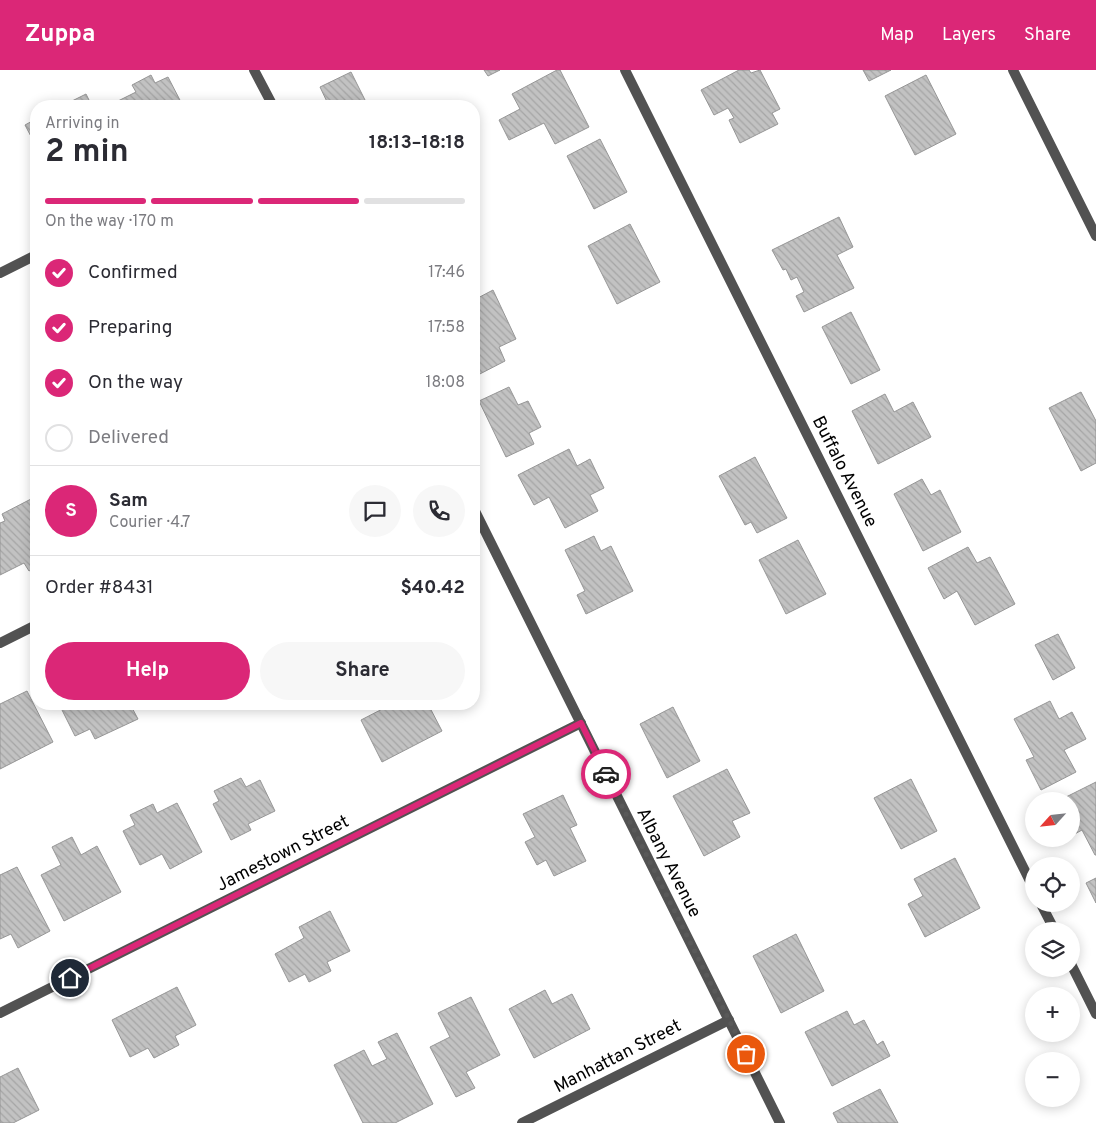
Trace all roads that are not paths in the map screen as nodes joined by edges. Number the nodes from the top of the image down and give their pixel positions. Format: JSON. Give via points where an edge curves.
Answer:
{"nodes":[{"id":1,"x":254,"y":70,"type":"edge"},
{"id":2,"x":625,"y":70,"type":"edge"},
{"id":3,"x":1013,"y":70,"type":"edge"},
{"id":4,"x":269,"y":100,"type":"edge"},
{"id":5,"x":1096,"y":236,"type":"edge"},
{"id":6,"x":30,"y":258,"type":"edge"},
{"id":7,"x":0,"y":273,"type":"edge"},
{"id":8,"x":480,"y":521,"type":"edge"},
{"id":9,"x":30,"y":628,"type":"edge"},
{"id":10,"x":0,"y":643,"type":"edge"},
{"id":11,"x":581,"y":723,"type":"junction"},
{"id":12,"x":1025,"y":871,"type":"edge"},
{"id":13,"x":1078,"y":977,"type":"edge"},
{"id":14,"x":0,"y":1013,"type":"edge"},
{"id":15,"x":1096,"y":1014,"type":"edge"},
{"id":16,"x":729,"y":1020,"type":"junction"},
{"id":17,"x":522,"y":1123,"type":"edge"},
{"id":18,"x":780,"y":1123,"type":"edge"}],
"edges":[{"from":1,"to":4,"type":"street"},
{"from":2,"to":12,"type":"street","name":"Buffalo Avenue"},
{"from":3,"to":5,"type":"street"},
{"from":6,"to":7,"type":"street"},
{"from":8,"to":11,"type":"street","name":"Albany Avenue"},
{"from":9,"to":10,"type":"street"},
{"from":11,"to":14,"type":"street","name":"Jamestown Street"},
{"from":11,"to":16,"type":"street","name":"Albany Avenue"},
{"from":13,"to":15,"type":"street"},
{"from":16,"to":17,"type":"street","name":"Manhattan Street"},
{"from":16,"to":18,"type":"street","name":"Albany Avenue"}]}
